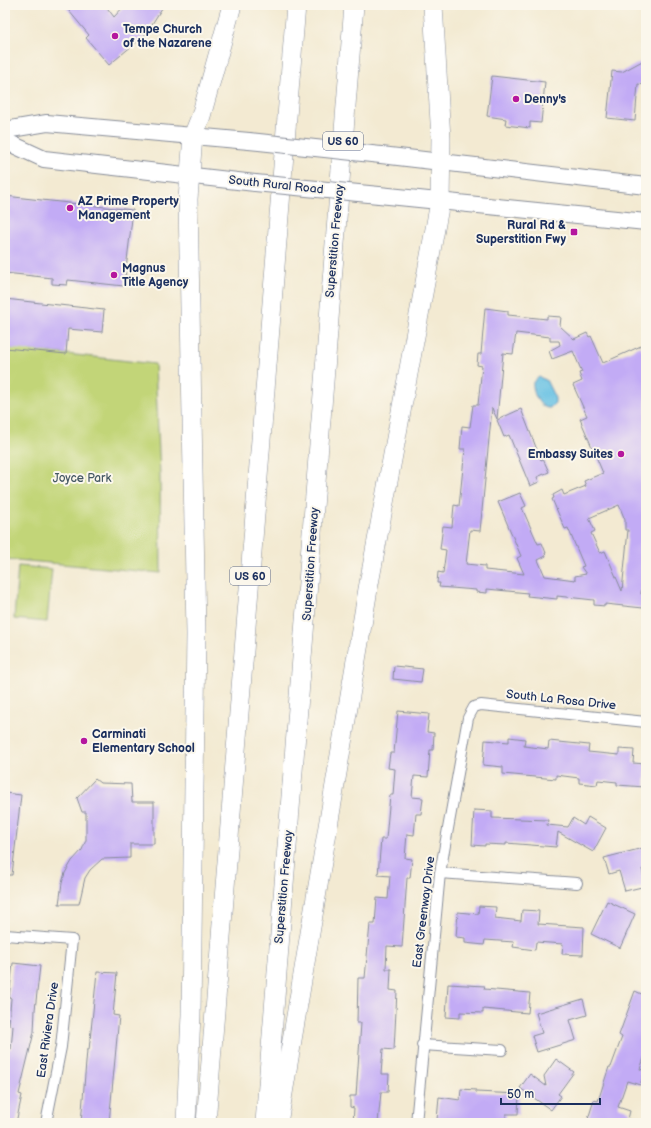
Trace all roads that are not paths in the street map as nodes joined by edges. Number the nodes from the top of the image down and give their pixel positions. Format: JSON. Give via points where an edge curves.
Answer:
{"nodes":[{"id":1,"x":232,"y":5,"type":"edge"},
{"id":2,"x":296,"y":5,"type":"edge"},
{"id":3,"x":354,"y":5,"type":"edge"},
{"id":4,"x":433,"y":5,"type":"edge"},
{"id":5,"x":5,"y":130,"type":"edge"},
{"id":6,"x":193,"y":136,"type":"junction"},
{"id":7,"x":5,"y":141,"type":"edge"},
{"id":8,"x":441,"y":162,"type":"junction"},
{"id":9,"x":190,"y":175,"type":"junction"},
{"id":10,"x":646,"y":186,"type":"edge"},
{"id":11,"x":440,"y":202,"type":"junction"},
{"id":12,"x":646,"y":222,"type":"edge"},
{"id":13,"x":474,"y":707,"type":"joint"},
{"id":14,"x":646,"y":722,"type":"edge"},
{"id":15,"x":440,"y":873,"type":"junction"},
{"id":16,"x":577,"y":883,"type":"dead end"},
{"id":17,"x":5,"y":935,"type":"edge"},
{"id":18,"x":422,"y":1045,"type":"junction"},
{"id":19,"x":502,"y":1050,"type":"dead end"},
{"id":20,"x":46,"y":1123,"type":"edge"},
{"id":21,"x":186,"y":1123,"type":"edge"},
{"id":22,"x":206,"y":1123,"type":"edge"},
{"id":23,"x":265,"y":1123,"type":"edge"},
{"id":24,"x":278,"y":1123,"type":"edge"},
{"id":25,"x":416,"y":1123,"type":"edge"}],
"edges":[{"from":1,"to":6,"type":"highway","via":[[202,116]]},
{"from":2,"to":22,"type":"highway","number":"US 60"},
{"from":3,"to":23,"type":"highway","name":"Superstition Freeway","number":"US 60"},
{"from":4,"to":8,"type":"highway"},
{"from":5,"to":6,"type":"main road","via":[[47,123]]},
{"from":6,"to":8,"type":"main road","bridge":true},
{"from":6,"to":9,"type":"highway"},
{"from":7,"to":9,"type":"main road","name":"South Rural Road","via":[[44,159]]},
{"from":8,"to":10,"type":"main road"},
{"from":8,"to":11,"type":"highway"},
{"from":9,"to":11,"type":"main road","name":"South Rural Road","bridge":true},
{"from":9,"to":21,"type":"highway","via":[[188,207],[196,634],[191,1015]]},
{"from":11,"to":12,"type":"main road","name":"South Rural Road"},
{"from":11,"to":24,"type":"highway","via":[[368,589]]},
{"from":13,"to":14,"type":"street","name":"South La Rosa Drive","via":[[481,705]]},
{"from":13,"to":15,"type":"street","name":"East Greenway Drive","via":[[468,718]]},
{"from":15,"to":16,"type":"street"},
{"from":15,"to":18,"type":"street","name":"East Greenway Drive"},
{"from":17,"to":20,"type":"street","name":"East Riviera Drive","via":[[72,940],[61,1047]]},
{"from":18,"to":19,"type":"street"},
{"from":18,"to":25,"type":"street","name":"East Greenway Drive"}]}
